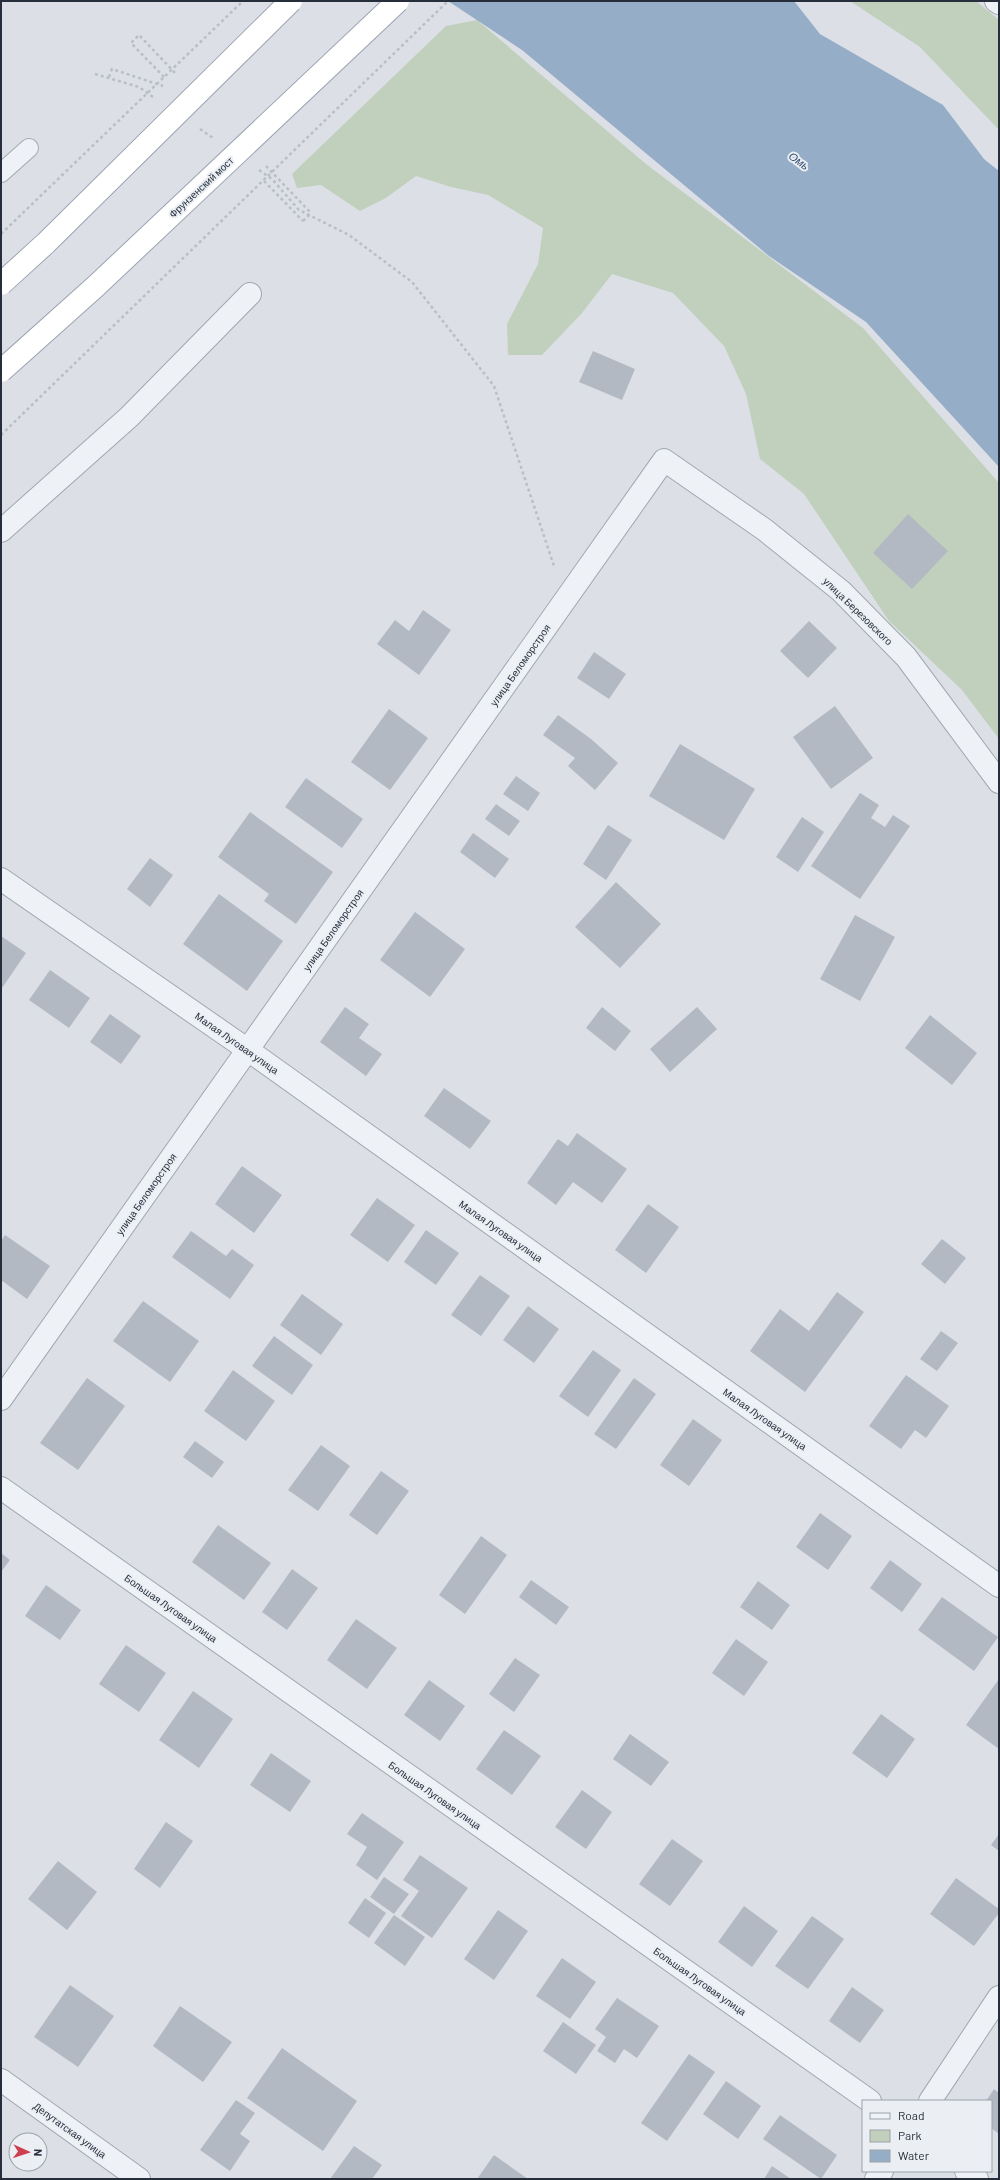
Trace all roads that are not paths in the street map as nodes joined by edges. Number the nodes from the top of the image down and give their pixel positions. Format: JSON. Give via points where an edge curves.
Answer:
{"nodes":[{"id":1,"x":292,"y":1,"type":"edge"},
{"id":2,"x":398,"y":1,"type":"edge"},
{"id":3,"x":996,"y":1,"type":"edge"},
{"id":4,"x":999,"y":3,"type":"edge"},
{"id":5,"x":29,"y":148,"type":"dead end"},
{"id":6,"x":1,"y":173,"type":"edge"},
{"id":7,"x":1,"y":284,"type":"edge"},
{"id":8,"x":250,"y":294,"type":"dead end"},
{"id":9,"x":1,"y":371,"type":"edge"},
{"id":10,"x":664,"y":460,"type":"joint"},
{"id":11,"x":1,"y":531,"type":"edge"},
{"id":12,"x":999,"y":782,"type":"edge"},
{"id":13,"x":1,"y":879,"type":"edge"},
{"id":14,"x":248,"y":1050,"type":"junction"},
{"id":15,"x":1,"y":1399,"type":"edge"},
{"id":16,"x":1,"y":1488,"type":"edge"},
{"id":17,"x":999,"y":1586,"type":"edge"},
{"id":18,"x":999,"y":1997,"type":"edge"},
{"id":19,"x":1,"y":2080,"type":"edge"},
{"id":20,"x":869,"y":2100,"type":"edge"},
{"id":21,"x":931,"y":2100,"type":"edge"},
{"id":22,"x":967,"y":2172,"type":"edge"},
{"id":23,"x":139,"y":2179,"type":"edge"},
{"id":24,"x":977,"y":2179,"type":"edge"}],
"edges":[{"from":1,"to":7,"type":"main road","bridge":true,"via":[[46,244]]},
{"from":2,"to":9,"type":"main road","name":"Фрунзенский мост","bridge":true},
{"from":3,"to":4,"type":"street"},
{"from":5,"to":6,"type":"lane"},
{"from":8,"to":11,"type":"street","via":[[129,417]]},
{"from":10,"to":12,"type":"street","name":"улица Березовского","via":[[765,530],[841,591],[906,656]]},
{"from":10,"to":14,"type":"street","name":"улица Беломорстроя"},
{"from":13,"to":14,"type":"street","name":"Малая Луговая улица"},
{"from":14,"to":15,"type":"street","name":"улица Беломорстроя"},
{"from":14,"to":17,"type":"street","name":"Малая Луговая улица"},
{"from":16,"to":20,"type":"street","name":"Большая Луговая улица"},
{"from":18,"to":21,"type":"street"},
{"from":19,"to":23,"type":"street","name":"Депутатская улица"},
{"from":22,"to":24,"type":"street"}]}
